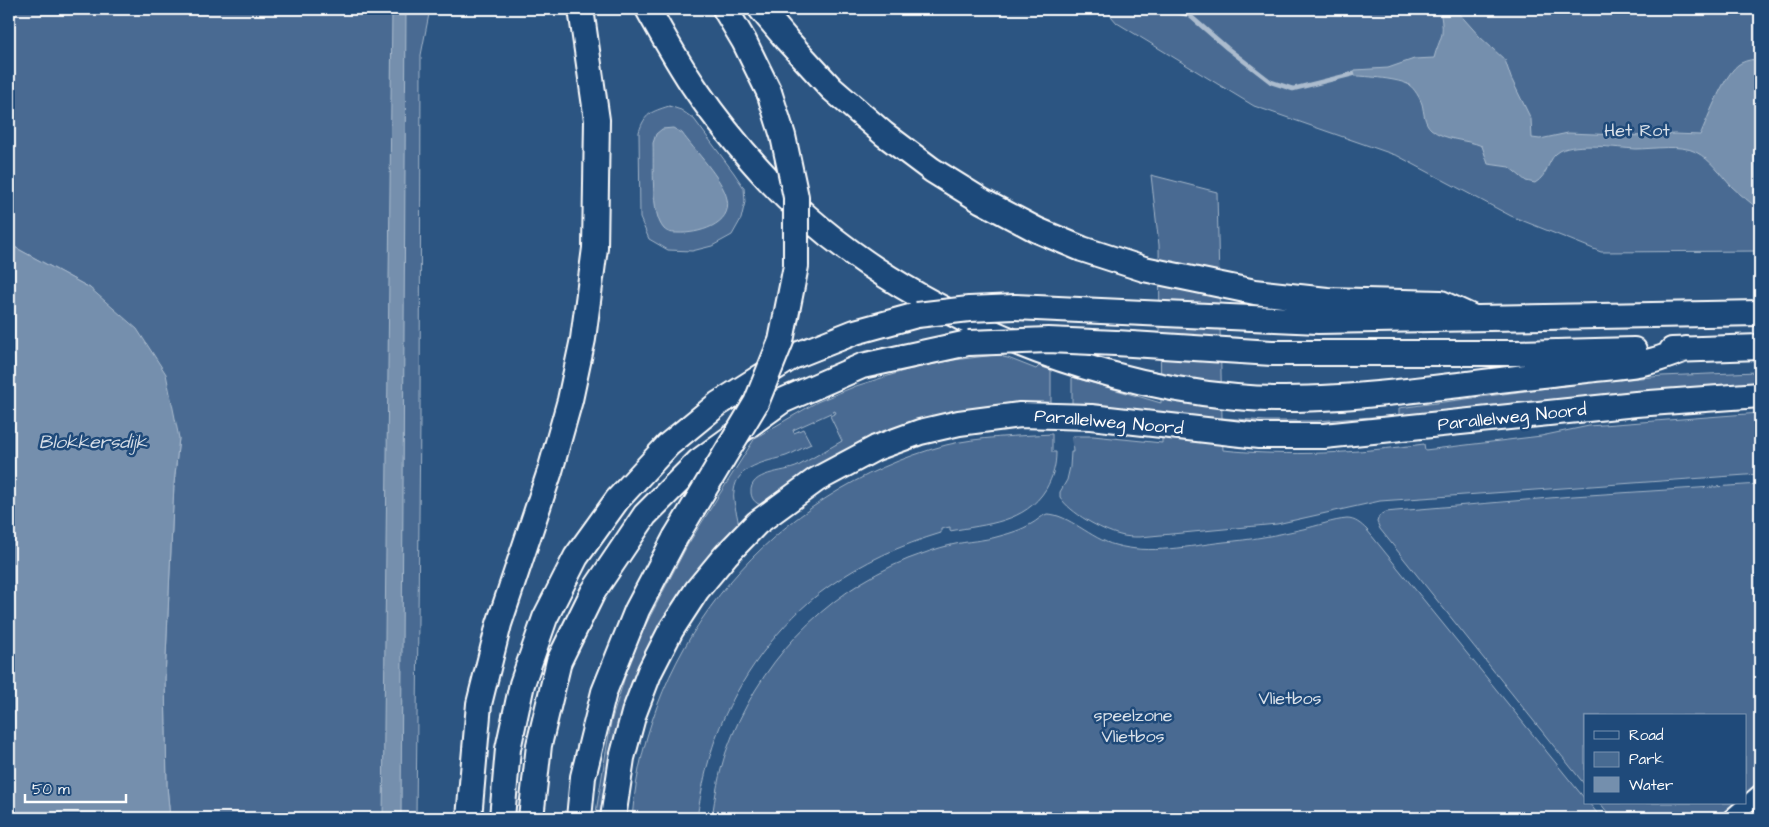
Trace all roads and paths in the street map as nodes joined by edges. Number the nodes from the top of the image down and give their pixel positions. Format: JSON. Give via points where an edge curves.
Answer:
{"nodes":[{"id":1,"x":581,"y":9,"type":"edge"},
{"id":2,"x":648,"y":9,"type":"edge"},
{"id":3,"x":724,"y":9,"type":"edge"},
{"id":4,"x":761,"y":9,"type":"edge"},
{"id":5,"x":1760,"y":313,"type":"edge"},
{"id":6,"x":1474,"y":318,"type":"junction"},
{"id":7,"x":1760,"y":347,"type":"edge"},
{"id":8,"x":1686,"y":349,"type":"junction"},
{"id":9,"x":1760,"y":395,"type":"edge"},
{"id":10,"x":1760,"y":406,"type":"edge"},
{"id":11,"x":1760,"y":793,"type":"edge"},
{"id":12,"x":469,"y":818,"type":"edge"},
{"id":13,"x":502,"y":818,"type":"edge"},
{"id":14,"x":531,"y":818,"type":"edge"},
{"id":15,"x":579,"y":818,"type":"edge"},
{"id":16,"x":613,"y":818,"type":"edge"},
{"id":17,"x":625,"y":818,"type":"edge"},
{"id":18,"x":1731,"y":818,"type":"edge"}],
"edges":[{"from":1,"to":12,"type":"highway","via":[[597,120],[594,257],[583,339],[550,471],[499,624],[479,704]]},
{"from":2,"to":8,"type":"highway","via":[[697,91],[769,180],[810,219],[892,280],[986,330],[1038,351],[1087,367],[1194,392],[1238,398],[1284,399],[1403,391],[1637,364]]},
{"from":3,"to":15,"type":"highway","bridge":true,"via":[[769,92],[783,136],[796,197],[796,266],[781,341],[756,403],[675,538],[637,610],[604,692],[583,776]]},
{"from":4,"to":6,"type":"highway","via":[[832,89],[884,134],[982,202],[1037,230],[1144,269],[1255,292],[1328,300],[1441,303]]},
{"from":5,"to":6,"type":"highway"},
{"from":6,"to":13,"type":"highway","bridge":true,"via":[[1318,321],[1015,307],[917,316],[855,332],[792,357],[718,404],[668,445],[617,500],[576,557],[545,618],[522,684],[508,749]]},
{"from":7,"to":8,"type":"highway"},
{"from":8,"to":14,"type":"highway","bridge":true,"via":[[1272,353],[1048,340],[968,343],[862,366],[782,401],[699,461],[645,514],[593,592],[559,661],[539,745]]},
{"from":9,"to":16,"type":"highway","name":"Parallelweg Noord","via":[[1636,404],[1324,436],[1259,436],[1091,417],[1020,416],[959,423],[920,432],[876,448],[816,480],[757,523],[697,590],[671,630],[634,713],[622,758]]},
{"from":10,"to":17,"type":"highway","name":"Parallelweg Noord","via":[[1551,423],[1332,448],[1208,443],[1092,429],[1006,428],[947,438],[900,453],[815,496],[753,544],[726,573],[695,615],[650,704],[633,764]]},
{"from":11,"to":18,"type":"street"}]}
